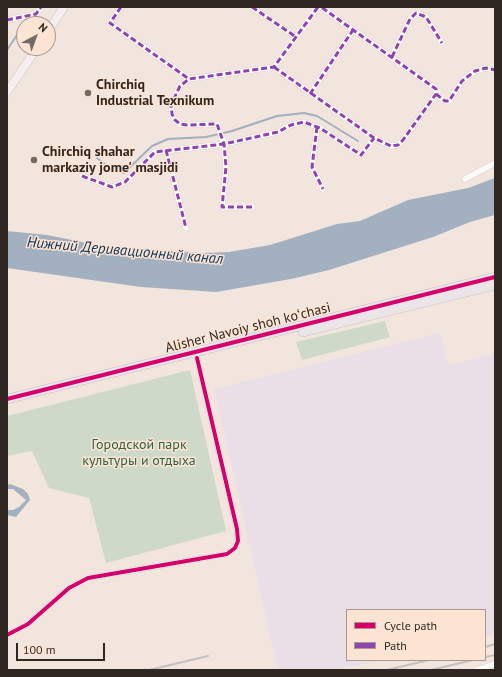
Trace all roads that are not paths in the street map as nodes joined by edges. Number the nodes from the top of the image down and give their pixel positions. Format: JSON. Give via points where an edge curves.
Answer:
{"nodes":[{"id":1,"x":41,"y":7,"type":"edge"},
{"id":2,"x":64,"y":7,"type":"edge"},
{"id":3,"x":121,"y":7,"type":"edge"},
{"id":4,"x":252,"y":7,"type":"edge"},
{"id":5,"x":320,"y":7,"type":"edge"},
{"id":6,"x":56,"y":19,"type":"edge"},
{"id":7,"x":7,"y":20,"type":"edge"},
{"id":8,"x":353,"y":30,"type":"junction"},
{"id":9,"x":296,"y":37,"type":"junction"},
{"id":10,"x":442,"y":43,"type":"dead end"},
{"id":11,"x":32,"y":56,"type":"edge"},
{"id":12,"x":392,"y":57,"type":"junction"},
{"id":13,"x":274,"y":67,"type":"junction"},
{"id":14,"x":495,"y":70,"type":"edge"},
{"id":15,"x":189,"y":79,"type":"junction"},
{"id":16,"x":7,"y":92,"type":"edge"},
{"id":17,"x":310,"y":94,"type":"junction"},
{"id":18,"x":436,"y":94,"type":"junction"},
{"id":19,"x":317,"y":127,"type":"junction"},
{"id":20,"x":374,"y":138,"type":"junction"},
{"id":21,"x":224,"y":144,"type":"junction"},
{"id":22,"x":166,"y":150,"type":"junction"},
{"id":23,"x":495,"y":163,"type":"edge"},
{"id":24,"x":82,"y":176,"type":"dead end"},
{"id":25,"x":465,"y":179,"type":"dead end"},
{"id":26,"x":323,"y":189,"type":"dead end"},
{"id":27,"x":252,"y":207,"type":"dead end"},
{"id":28,"x":186,"y":228,"type":"dead end"},
{"id":29,"x":495,"y":277,"type":"edge"},
{"id":30,"x":495,"y":285,"type":"edge"},
{"id":31,"x":197,"y":355,"type":"junction"},
{"id":32,"x":7,"y":399,"type":"edge"},
{"id":33,"x":7,"y":405,"type":"edge"},
{"id":34,"x":7,"y":635,"type":"edge"},
{"id":35,"x":495,"y":664,"type":"edge"},
{"id":36,"x":476,"y":670,"type":"edge"}],
"edges":[{"from":1,"to":7,"type":"street","via":[[36,14]]},
{"from":2,"to":6,"type":"main road"},
{"from":3,"to":15,"type":"street","via":[[110,23]]},
{"from":4,"to":9,"type":"street"},
{"from":5,"to":8,"type":"street"},
{"from":5,"to":9,"type":"street"},
{"from":8,"to":12,"type":"street"},
{"from":8,"to":17,"type":"street"},
{"from":9,"to":13,"type":"street"},
{"from":10,"to":12,"type":"street","via":[[426,17],[416,13],[410,19]]},
{"from":11,"to":16,"type":"main road"},
{"from":12,"to":18,"type":"street","via":[[436,89]]},
{"from":13,"to":15,"type":"street"},
{"from":13,"to":17,"type":"street"},
{"from":14,"to":18,"type":"street","via":[[486,68],[475,71],[462,81],[449,101]]},
{"from":15,"to":21,"type":"street","via":[[180,86],[171,105],[175,120],[187,126],[217,124]]},
{"from":17,"to":20,"type":"street"},
{"from":18,"to":20,"type":"street","via":[[398,145],[391,146]]},
{"from":19,"to":20,"type":"street","via":[[360,155]]},
{"from":19,"to":21,"type":"street","via":[[304,122],[278,132]]},
{"from":19,"to":26,"type":"street","via":[[312,167]]},
{"from":21,"to":22,"type":"street"},
{"from":21,"to":27,"type":"street","via":[[226,167],[222,206]]},
{"from":22,"to":24,"type":"street","via":[[155,152],[125,182],[112,187]]},
{"from":22,"to":28,"type":"street"},
{"from":23,"to":25,"type":"street"},
{"from":29,"to":31,"type":"main road","name":"Alisher Navoiy shoh koʻchasi"},
{"from":30,"to":31,"type":"main road","name":"Alisher Navoiy shoh koʻchasi"},
{"from":31,"to":32,"type":"main road","name":"Alisher Navoiy shoh koʻchasi"},
{"from":31,"to":33,"type":"main road","name":"Alisher Navoiy shoh koʻchasi"},
{"from":31,"to":34,"type":"street","via":[[237,529],[237,545],[227,554],[88,578],[69,588],[32,622]]},
{"from":35,"to":36,"type":"street"}]}
